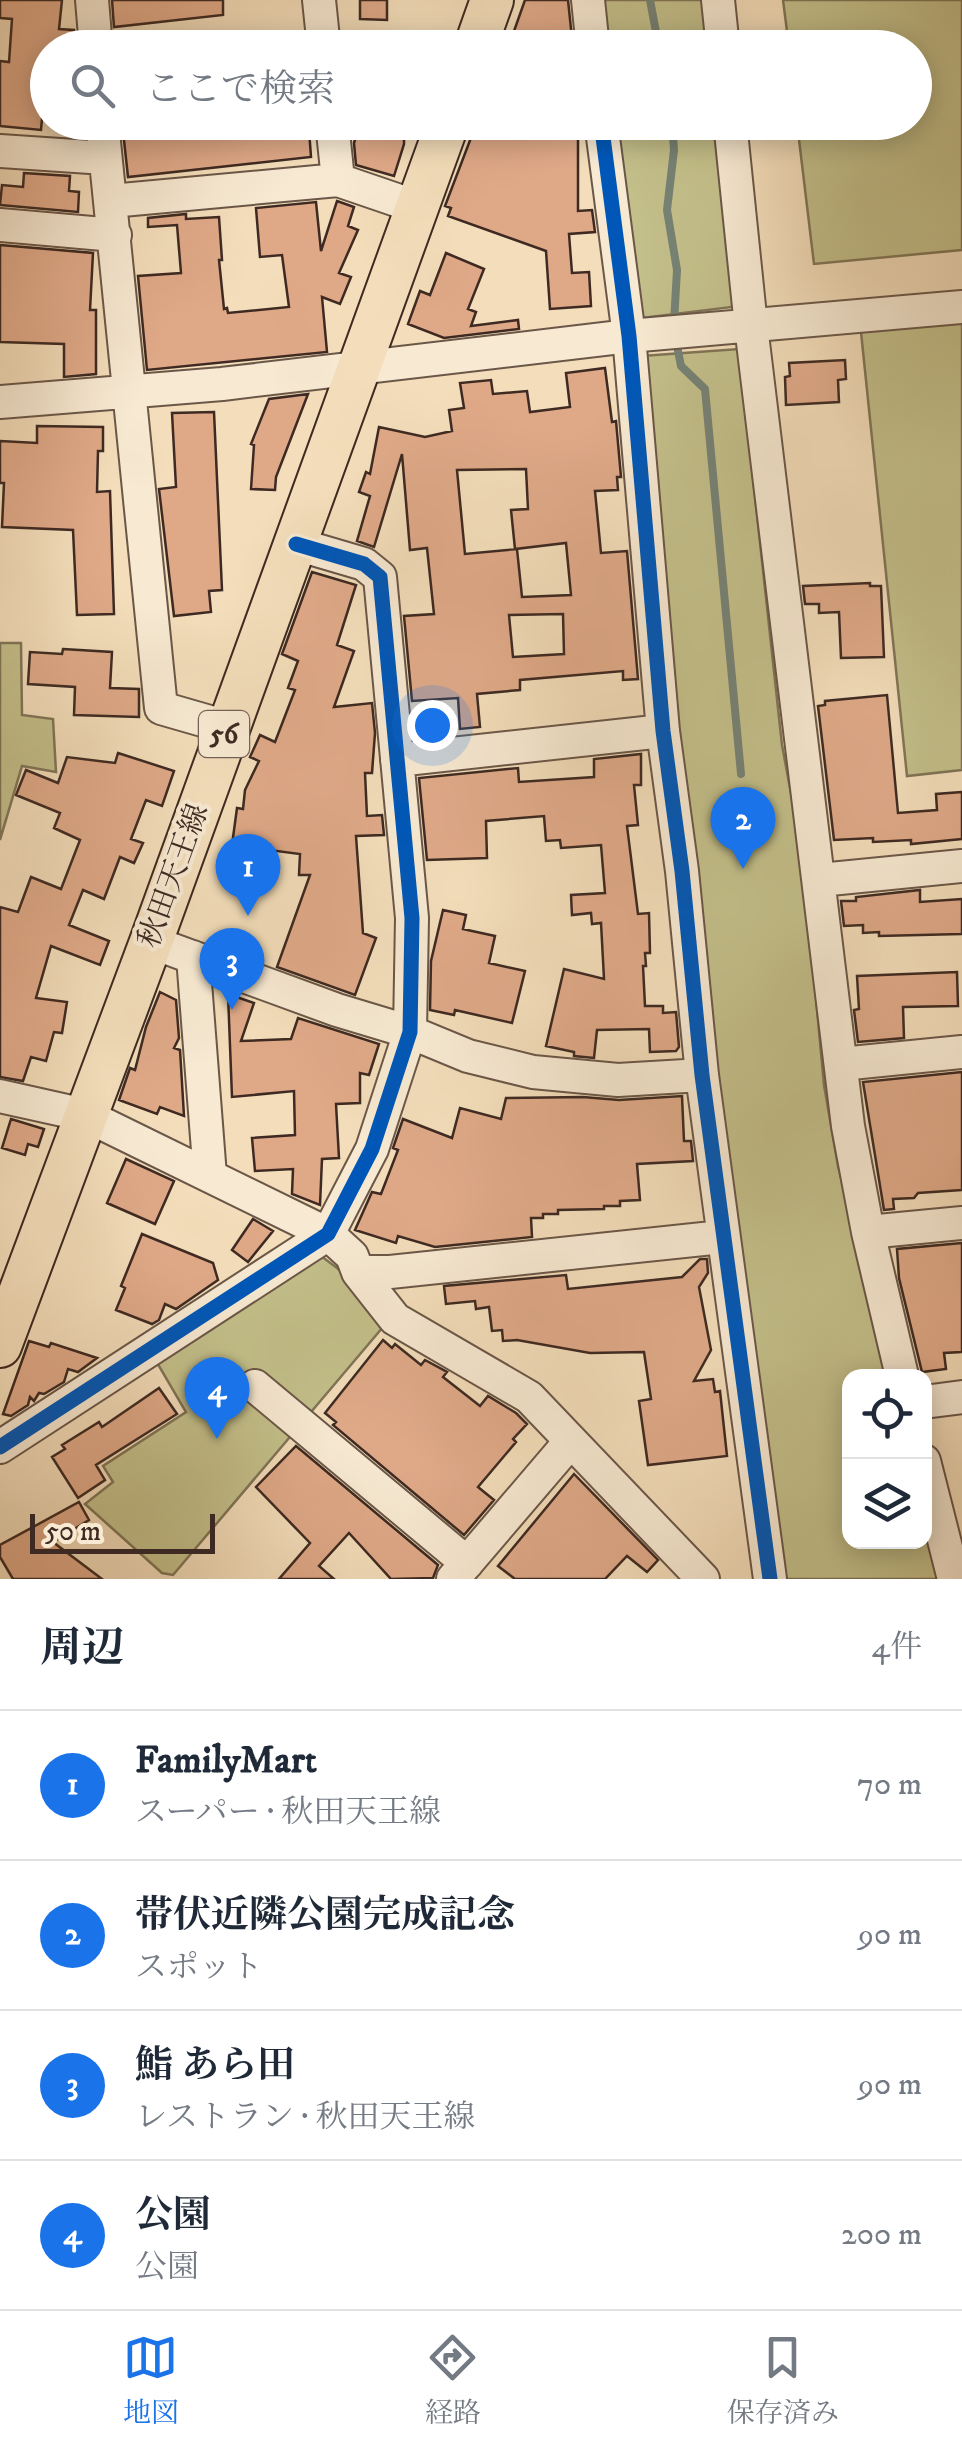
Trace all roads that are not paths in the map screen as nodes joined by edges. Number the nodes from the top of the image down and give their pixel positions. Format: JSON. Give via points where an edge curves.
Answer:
{"nodes":[{"id":1,"x":92,"y":0,"type":"edge"},
{"id":2,"x":319,"y":0,"type":"edge"},
{"id":3,"x":492,"y":0,"type":"edge"},
{"id":4,"x":588,"y":0,"type":"edge"},
{"id":5,"x":718,"y":0,"type":"edge"},
{"id":6,"x":94,"y":30,"type":"edge"},
{"id":7,"x":322,"y":30,"type":"edge"},
{"id":8,"x":481,"y":30,"type":"edge"},
{"id":9,"x":591,"y":30,"type":"edge"},
{"id":10,"x":720,"y":30,"type":"edge"},
{"id":11,"x":104,"y":140,"type":"edge"},
{"id":12,"x":334,"y":140,"type":"edge"},
{"id":13,"x":441,"y":140,"type":"edge"},
{"id":14,"x":605,"y":140,"type":"edge"},
{"id":15,"x":731,"y":140,"type":"edge"},
{"id":16,"x":0,"y":152,"type":"edge"},
{"id":17,"x":105,"y":158,"type":"junction"},
{"id":18,"x":338,"y":180,"type":"junction"},
{"id":19,"x":111,"y":200,"type":"junction"},
{"id":20,"x":417,"y":207,"type":"junction"},
{"id":21,"x":0,"y":224,"type":"edge"},
{"id":22,"x":115,"y":236,"type":"junction"},
{"id":23,"x":962,"y":306,"type":"edge"},
{"id":24,"x":741,"y":327,"type":"junction"},
{"id":25,"x":639,"y":335,"type":"junction"},
{"id":26,"x":357,"y":370,"type":"junction"},
{"id":27,"x":127,"y":390,"type":"junction"},
{"id":28,"x":0,"y":402,"type":"edge"},
{"id":29,"x":296,"y":544,"type":"junction"},
{"id":30,"x":227,"y":726,"type":"junction"},
{"id":31,"x":663,"y":731,"type":"junction"},
{"id":32,"x":397,"y":760,"type":"junction"},
{"id":33,"x":962,"y":866,"type":"edge"},
{"id":34,"x":820,"y":880,"type":"junction"},
{"id":35,"x":151,"y":942,"type":"junction"},
{"id":36,"x":193,"y":957,"type":"junction"},
{"id":37,"x":410,"y":1032,"type":"junction"},
{"id":38,"x":962,"y":1052,"type":"edge"},
{"id":39,"x":841,"y":1064,"type":"junction"},
{"id":40,"x":702,"y":1075,"type":"junction"},
{"id":41,"x":0,"y":1096,"type":"edge"},
{"id":42,"x":85,"y":1115,"type":"junction"},
{"id":43,"x":210,"y":1176,"type":"junction"},
{"id":44,"x":962,"y":1222,"type":"edge"},
{"id":45,"x":868,"y":1232,"type":"junction"},
{"id":46,"x":328,"y":1234,"type":"junction"},
{"id":47,"x":722,"y":1237,"type":"junction"},
{"id":48,"x":358,"y":1272,"type":"junction"},
{"id":49,"x":0,"y":1346,"type":"edge"},
{"id":50,"x":900,"y":1369,"type":"edge"},
{"id":51,"x":255,"y":1386,"type":"dead end"},
{"id":52,"x":962,"y":1397,"type":"edge"},
{"id":53,"x":932,"y":1401,"type":"edge"},
{"id":54,"x":570,"y":1442,"type":"junction"},
{"id":55,"x":0,"y":1447,"type":"edge"},
{"id":56,"x":932,"y":1492,"type":"edge"},
{"id":57,"x":470,"y":1570,"type":"edge"},
{"id":58,"x":703,"y":1579,"type":"edge"},
{"id":59,"x":770,"y":1579,"type":"edge"},
{"id":60,"x":954,"y":1579,"type":"edge"}],
"edges":[{"from":1,"to":6,"type":"street"},
{"from":2,"to":7,"type":"street"},
{"from":3,"to":8,"type":"main road"},
{"from":4,"to":9,"type":"street"},
{"from":5,"to":10,"type":"street"},
{"from":11,"to":17,"type":"street"},
{"from":12,"to":18,"type":"street"},
{"from":13,"to":20,"type":"main road","name":"秋田天王線","number":"56"},
{"from":14,"to":25,"type":"street"},
{"from":15,"to":24,"type":"street"},
{"from":16,"to":17,"type":"street"},
{"from":17,"to":19,"type":"street"},
{"from":18,"to":19,"type":"street"},
{"from":18,"to":20,"type":"street"},
{"from":19,"to":22,"type":"street"},
{"from":20,"to":26,"type":"main road","name":"秋田天王線","number":"56"},
{"from":21,"to":22,"type":"street"},
{"from":22,"to":27,"type":"street"},
{"from":23,"to":24,"type":"street"},
{"from":24,"to":25,"type":"street"},
{"from":24,"to":34,"type":"street"},
{"from":25,"to":26,"type":"street"},
{"from":25,"to":31,"type":"street"},
{"from":26,"to":27,"type":"street"},
{"from":26,"to":29,"type":"main road","name":"秋田天王線","number":"56"},
{"from":27,"to":28,"type":"street"},
{"from":27,"to":30,"type":"street","via":[[162,708]]},
{"from":29,"to":30,"type":"main road","name":"秋田天王線","number":"56"},
{"from":29,"to":32,"type":"street","via":[[364,564],[380,577]]},
{"from":30,"to":35,"type":"main road","name":"秋田天王線","number":"56"},
{"from":31,"to":32,"type":"street"},
{"from":31,"to":40,"type":"street"},
{"from":32,"to":37,"type":"street","via":[[412,918]]},
{"from":33,"to":34,"type":"street"},
{"from":34,"to":39,"type":"street"},
{"from":35,"to":36,"type":"street"},
{"from":35,"to":42,"type":"main road","name":"秋田天王線","number":"56"},
{"from":36,"to":37,"type":"street"},
{"from":36,"to":43,"type":"street"},
{"from":37,"to":40,"type":"street","via":[[533,1072],[618,1080]]},
{"from":37,"to":46,"type":"street","via":[[372,1149]]},
{"from":38,"to":39,"type":"street"},
{"from":39,"to":45,"type":"street"},
{"from":40,"to":47,"type":"street"},
{"from":41,"to":42,"type":"street"},
{"from":42,"to":43,"type":"street"},
{"from":42,"to":49,"type":"main road","name":"秋田天王線","number":"56"},
{"from":43,"to":46,"type":"street"},
{"from":44,"to":45,"type":"street"},
{"from":45,"to":50,"type":"street"},
{"from":46,"to":48,"type":"street","via":[[352,1256]]},
{"from":46,"to":55,"type":"street"},
{"from":47,"to":48,"type":"street"},
{"from":47,"to":59,"type":"street"},
{"from":48,"to":54,"type":"street","via":[[395,1319],[529,1398]]},
{"from":51,"to":57,"type":"street"},
{"from":52,"to":53,"type":"street"},
{"from":54,"to":57,"type":"street"},
{"from":54,"to":58,"type":"street"},
{"from":56,"to":60,"type":"street"}]}
